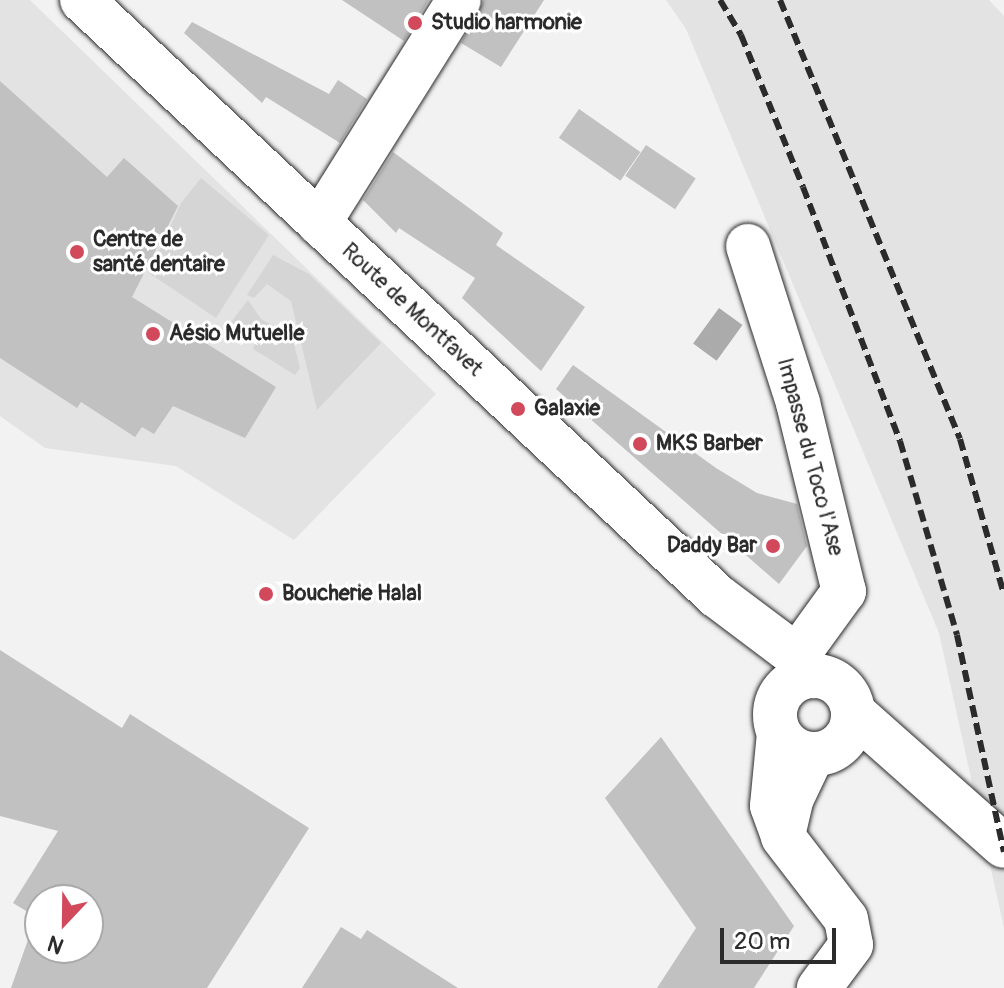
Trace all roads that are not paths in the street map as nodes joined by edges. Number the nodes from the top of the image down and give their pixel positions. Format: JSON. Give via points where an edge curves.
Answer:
{"nodes":[{"id":1,"x":82,"y":0,"type":"edge"},
{"id":2,"x":459,"y":0,"type":"edge"},
{"id":3,"x":319,"y":223,"type":"junction"},
{"id":4,"x":748,"y":246,"type":"dead end"},
{"id":5,"x":742,"y":620,"type":"junction"},
{"id":6,"x":805,"y":666,"type":"junction"},
{"id":7,"x":813,"y":729,"type":"junction"},
{"id":8,"x":1004,"y":846,"type":"edge"},
{"id":9,"x":819,"y":988,"type":"edge"}],
"edges":[{"from":1,"to":3,"type":"main road","name":"Route de Montfavet"},
{"from":2,"to":3,"type":"main road"},
{"from":3,"to":5,"type":"main road","name":"Route de Montfavet"},
{"from":4,"to":6,"type":"main road","name":"Impasse du Toco l'Ase","via":[[798,403],[844,591]]},
{"from":5,"to":6,"type":"main road","name":"Route de Montfavet"},
{"from":5,"to":7,"type":"main road","name":"Route de Montfavet"},
{"from":6,"to":7,"type":"main road","via":[[786,687]]},
{"from":7,"to":8,"type":"main road","via":[[906,757]]},
{"from":7,"to":9,"type":"main road","via":[[772,806],[783,837],[846,919],[851,945]]}]}
